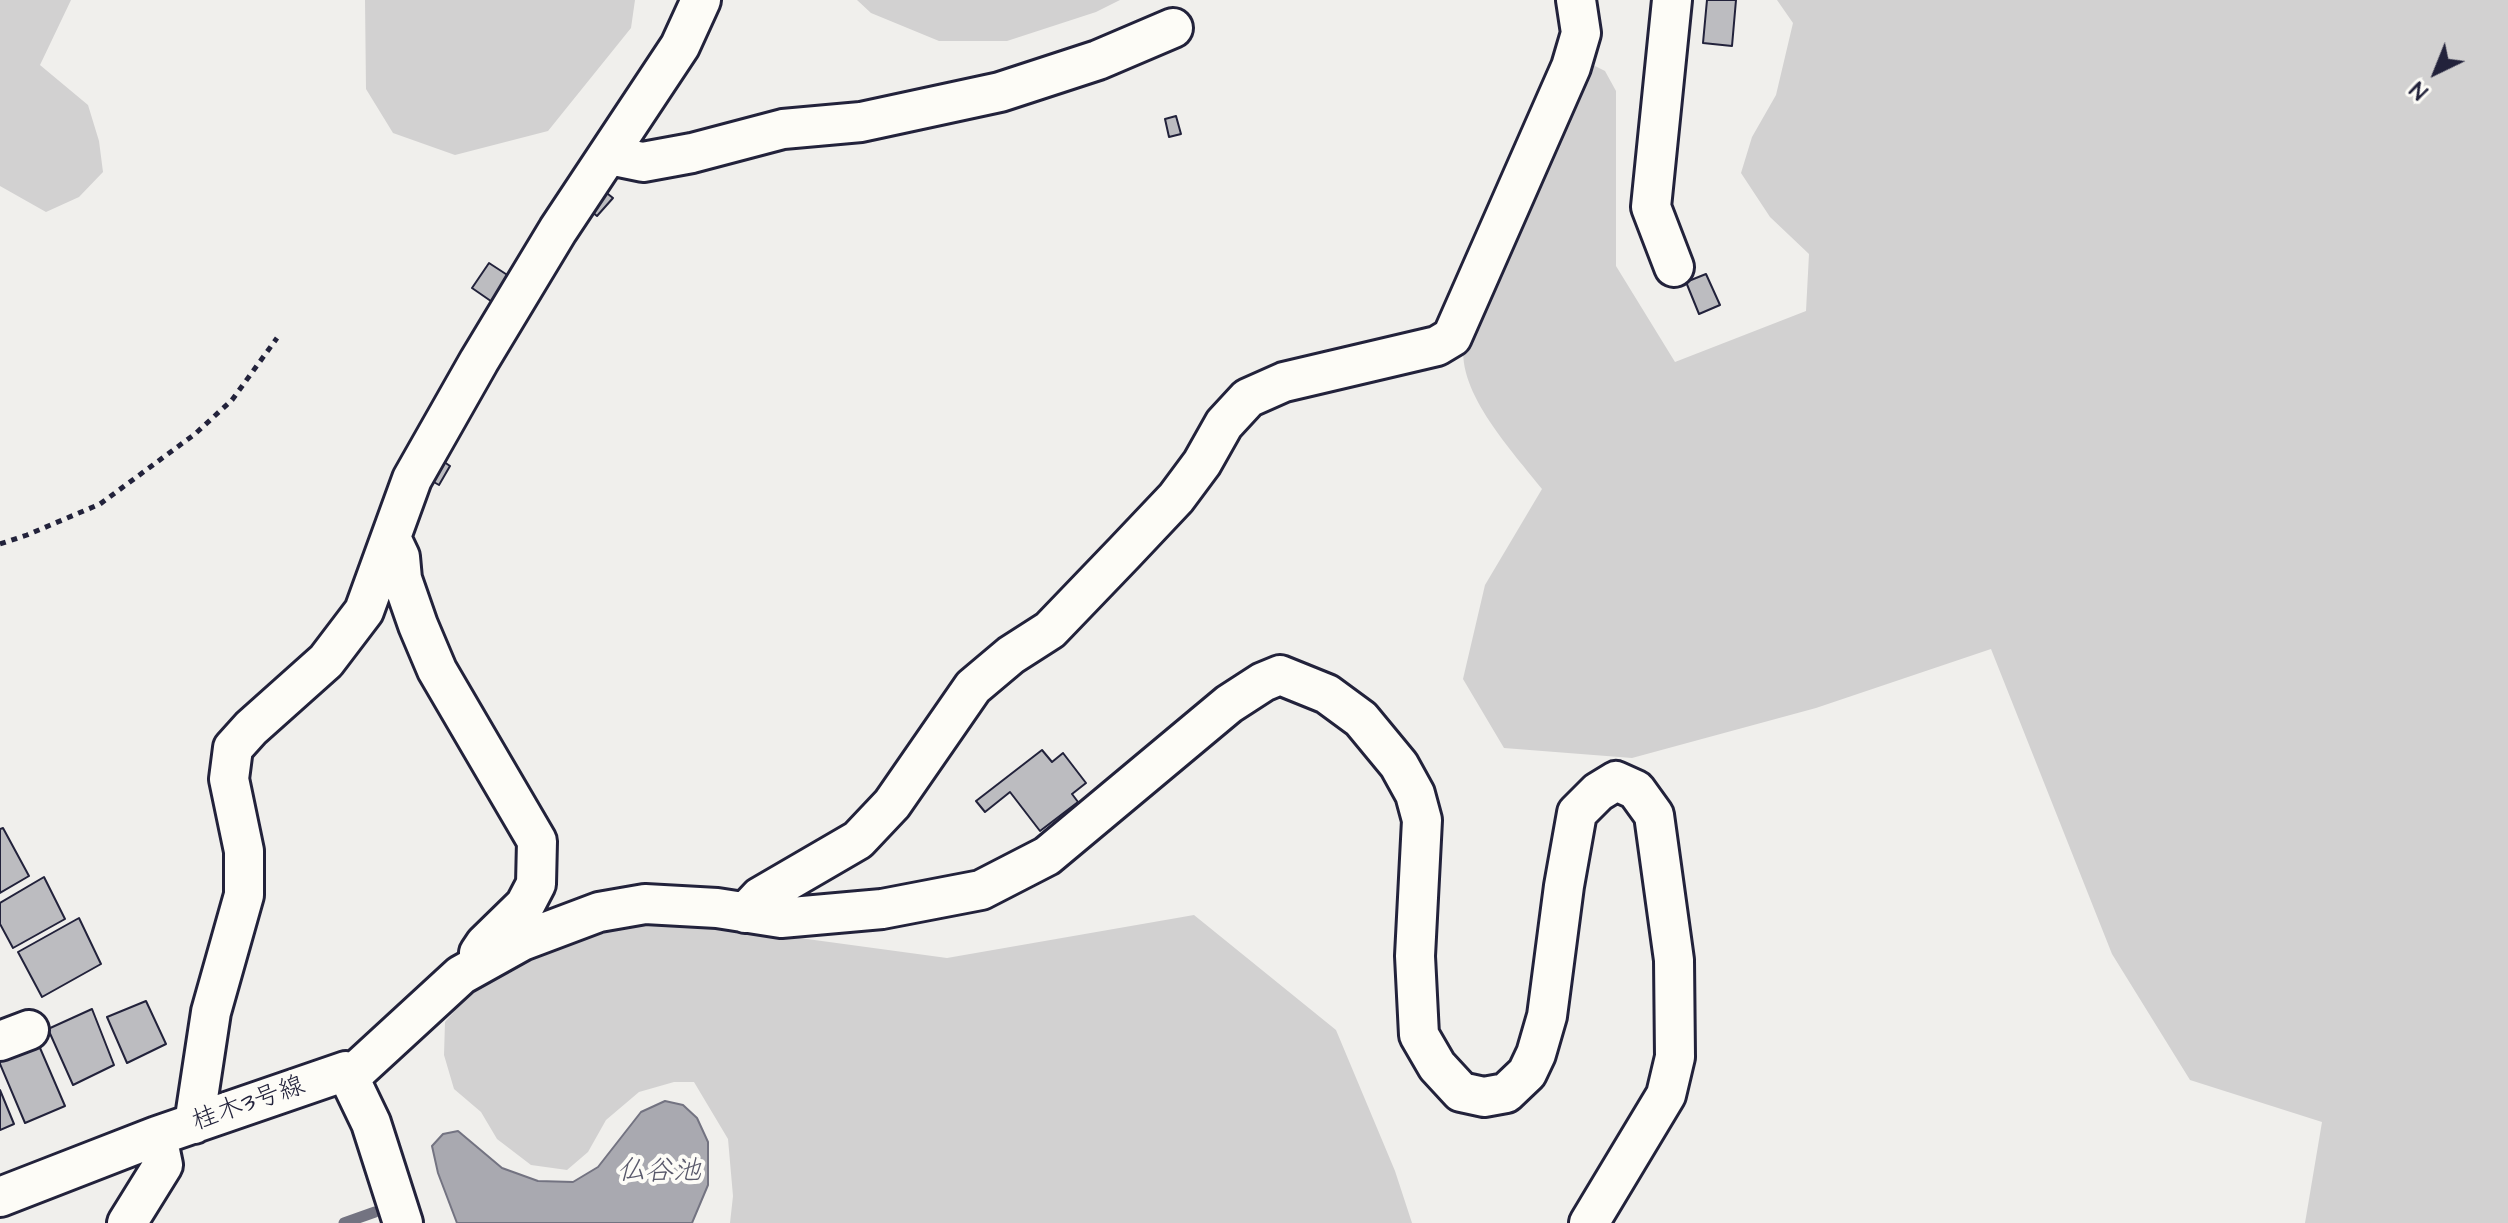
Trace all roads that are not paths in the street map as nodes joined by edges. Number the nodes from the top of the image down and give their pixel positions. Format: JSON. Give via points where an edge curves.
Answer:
{"nodes":[{"id":1,"x":701,"y":0,"type":"edge"},
{"id":2,"x":1576,"y":0,"type":"edge"},
{"id":3,"x":1672,"y":0,"type":"edge"},
{"id":4,"x":1173,"y":28,"type":"dead end"},
{"id":5,"x":609,"y":155,"type":"junction"},
{"id":6,"x":1674,"y":267,"type":"dead end"},
{"id":7,"x":391,"y":538,"type":"junction"},
{"id":8,"x":745,"y":913,"type":"junction"},
{"id":9,"x":467,"y":972,"type":"junction"},
{"id":10,"x":349,"y":1078,"type":"junction"},
{"id":11,"x":194,"y":1124,"type":"junction"},
{"id":12,"x":157,"y":1136,"type":"junction"},
{"id":13,"x":0,"y":1197,"type":"edge"},
{"id":14,"x":127,"y":1223,"type":"edge"},
{"id":15,"x":403,"y":1223,"type":"edge"},
{"id":16,"x":1589,"y":1223,"type":"edge"}],
"edges":[{"from":1,"to":5,"type":"street","via":[[680,46]]},
{"from":2,"to":8,"type":"street","via":[[1581,33],[1571,67],[1452,337],[1437,346],[1284,382],[1248,398],[1224,424],[1176,498],[1124,553],[1050,630],[973,687],[892,804],[858,840],[760,897]]},
{"from":3,"to":6,"type":"street","via":[[1651,207]]},
{"from":4,"to":5,"type":"street","via":[[1000,92],[861,122],[783,129],[643,162]]},
{"from":5,"to":7,"type":"street","via":[[464,387],[412,479]]},
{"from":7,"to":9,"type":"street","via":[[437,670],[537,841],[531,894]]},
{"from":7,"to":11,"type":"street","via":[[364,611],[326,661],[233,748],[229,779],[244,851],[244,895],[211,1012]]},
{"from":8,"to":9,"type":"street","via":[[645,904],[599,912],[522,941]]},
{"from":8,"to":16,"type":"street","via":[[781,918],[882,909],[981,890],[1047,856],[1229,704],[1280,675],[1327,694],[1361,719],[1415,794],[1422,820],[1415,956],[1419,1035],[1461,1092],[1484,1097],[1506,1093],[1527,1073],[1536,1054],[1547,1016],[1577,813],[1616,781],[1636,790],[1654,815],[1674,960],[1675,1057],[1666,1095]]},
{"from":9,"to":10,"type":"street"},
{"from":10,"to":11,"type":"street","name":"桂木3号線","via":[[346,1071]]},
{"from":10,"to":15,"type":"street","via":[[371,1123]]},
{"from":11,"to":12,"type":"street","name":"桂木3号線"},
{"from":12,"to":13,"type":"street","name":"桂木3号線"},
{"from":12,"to":14,"type":"street","via":[[163,1165]]}]}
